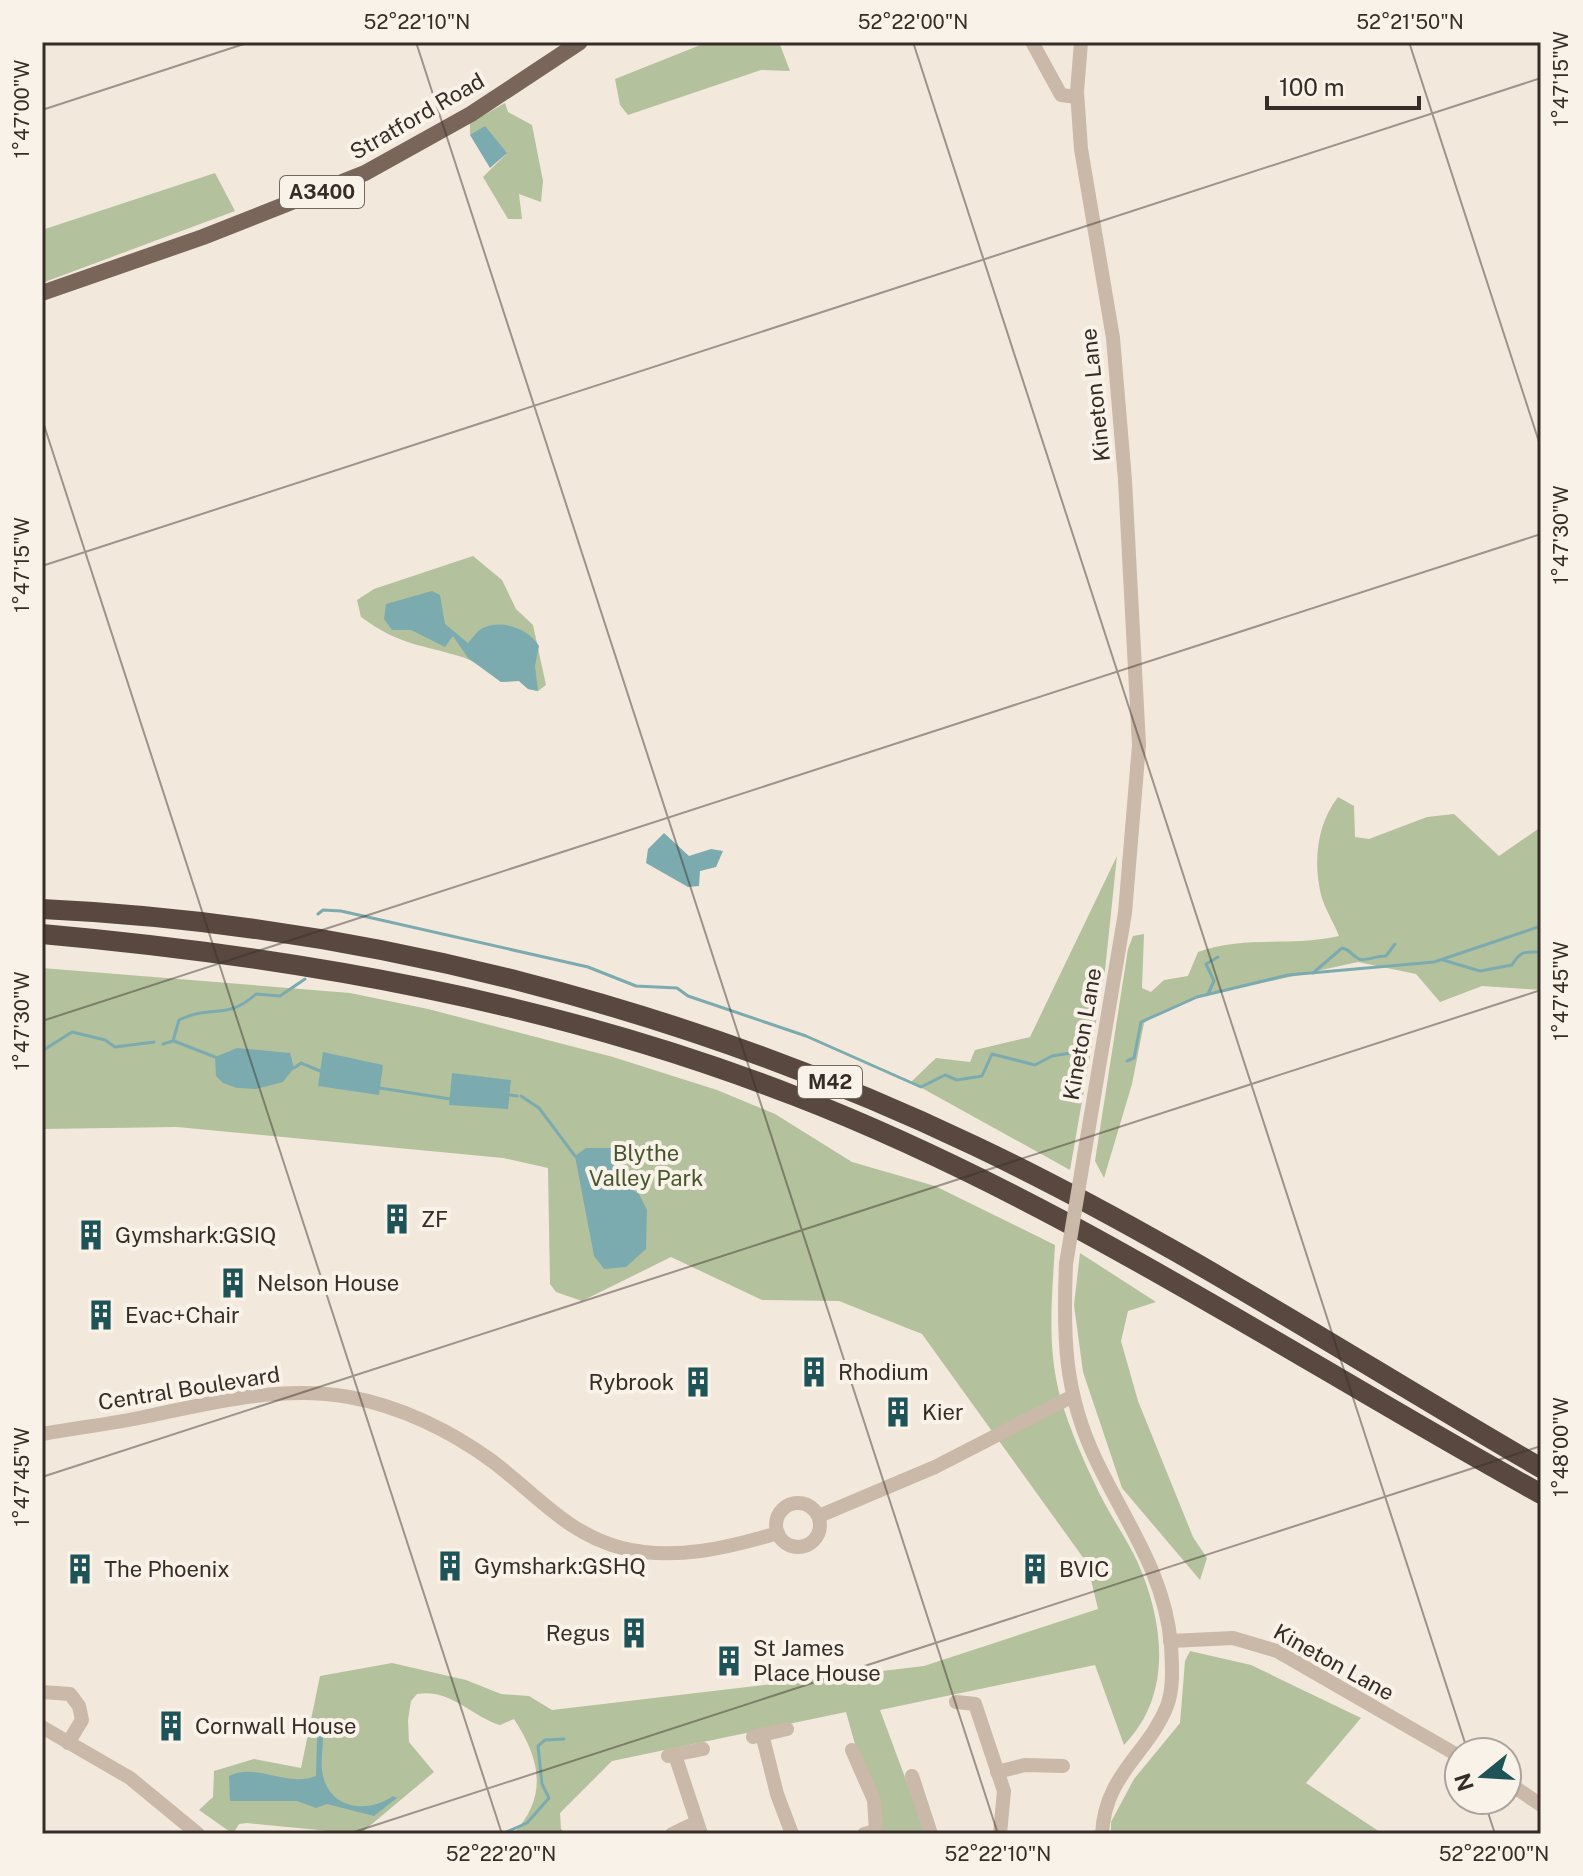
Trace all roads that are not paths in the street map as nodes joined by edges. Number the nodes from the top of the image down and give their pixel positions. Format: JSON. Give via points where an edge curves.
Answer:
{"nodes":[{"id":1,"x":580,"y":42,"type":"edge"},
{"id":2,"x":1032,"y":42,"type":"edge"},
{"id":3,"x":1081,"y":42,"type":"edge"},
{"id":4,"x":1077,"y":97,"type":"junction"},
{"id":5,"x":42,"y":293,"type":"edge"},
{"id":6,"x":42,"y":909,"type":"edge"},
{"id":7,"x":42,"y":934,"type":"edge"},
{"id":8,"x":1073,"y":1396,"type":"junction"},
{"id":9,"x":42,"y":1434,"type":"edge"},
{"id":10,"x":1541,"y":1468,"type":"edge"},
{"id":11,"x":1541,"y":1494,"type":"edge"},
{"id":12,"x":819,"y":1516,"type":"junction"},
{"id":13,"x":778,"y":1533,"type":"junction"},
{"id":14,"x":1170,"y":1641,"type":"junction"},
{"id":15,"x":42,"y":1692,"type":"edge"},
{"id":16,"x":956,"y":1702,"type":"dead end"},
{"id":17,"x":42,"y":1727,"type":"edge"},
{"id":18,"x":787,"y":1729,"type":"dead end"},
{"id":19,"x":68,"y":1743,"type":"junction"},
{"id":20,"x":1443,"y":1747,"type":"edge"},
{"id":21,"x":703,"y":1749,"type":"dead end"},
{"id":22,"x":852,"y":1750,"type":"dead end"},
{"id":23,"x":1063,"y":1766,"type":"dead end"},
{"id":24,"x":997,"y":1772,"type":"junction"},
{"id":25,"x":912,"y":1776,"type":"dead end"},
{"id":26,"x":1523,"y":1793,"type":"edge"},
{"id":27,"x":1541,"y":1805,"type":"edge"},
{"id":28,"x":698,"y":1829,"type":"edge"},
{"id":29,"x":198,"y":1834,"type":"edge"},
{"id":30,"x":672,"y":1834,"type":"edge"},
{"id":31,"x":792,"y":1834,"type":"edge"},
{"id":32,"x":864,"y":1834,"type":"edge"},
{"id":33,"x":931,"y":1834,"type":"edge"},
{"id":34,"x":1000,"y":1834,"type":"edge"},
{"id":35,"x":1102,"y":1834,"type":"edge"}],
"edges":[{"from":1,"to":5,"type":"main road","name":"Stratford Road","number":"A3400","via":[[471,114],[365,173]]},
{"from":2,"to":4,"type":"street","via":[[1061,95]]},
{"from":3,"to":4,"type":"street","name":"Kineton Lane"},
{"from":4,"to":8,"type":"street","name":"Kineton Lane","bridge":true,"via":[[1084,182],[1113,338],[1139,745],[1125,913],[1066,1264],[1063,1340]]},
{"from":6,"to":10,"type":"highway","number":"M42","via":[[147,914],[332,940],[512,979],[675,1027],[829,1082],[975,1146],[1103,1213]]},
{"from":7,"to":11,"type":"highway","number":"M42","via":[[263,958],[379,978],[551,1018],[797,1097],[961,1169],[1095,1237]]},
{"from":8,"to":12,"type":"street","via":[[935,1467]]},
{"from":8,"to":14,"type":"street","name":"Kineton Lane","via":[[1096,1459],[1153,1567]]},
{"from":9,"to":13,"type":"street","name":"Central Boulevard","via":[[248,1397],[350,1397],[462,1440],[552,1514],[585,1535],[622,1548],[688,1553]]},
{"from":12,"to":13,"type":"street","via":[[818,1533],[804,1545],[784,1542]]},
{"from":12,"to":13,"type":"street","via":[[804,1504],[788,1505],[777,1517]]},
{"from":14,"to":20,"type":"street","name":"Kineton Lane","via":[[1233,1638],[1277,1651]]},
{"from":14,"to":35,"type":"street","via":[[1168,1704],[1113,1788]]},
{"from":15,"to":19,"type":"street","via":[[70,1694],[79,1706],[82,1720]]},
{"from":16,"to":24,"type":"street","via":[[975,1704]]},
{"from":17,"to":19,"type":"street"},
{"from":18,"to":31,"type":"street","via":[[757,1736]]},
{"from":19,"to":29,"type":"street","via":[[130,1778]]},
{"from":21,"to":28,"type":"street","via":[[672,1755]]},
{"from":22,"to":32,"type":"street","via":[[874,1800],[876,1831]]},
{"from":23,"to":24,"type":"street","via":[[1025,1765]]},
{"from":24,"to":34,"type":"street","via":[[1004,1791]]},
{"from":25,"to":33,"type":"street"},
{"from":26,"to":27,"type":"street"},
{"from":28,"to":30,"type":"street"}]}
